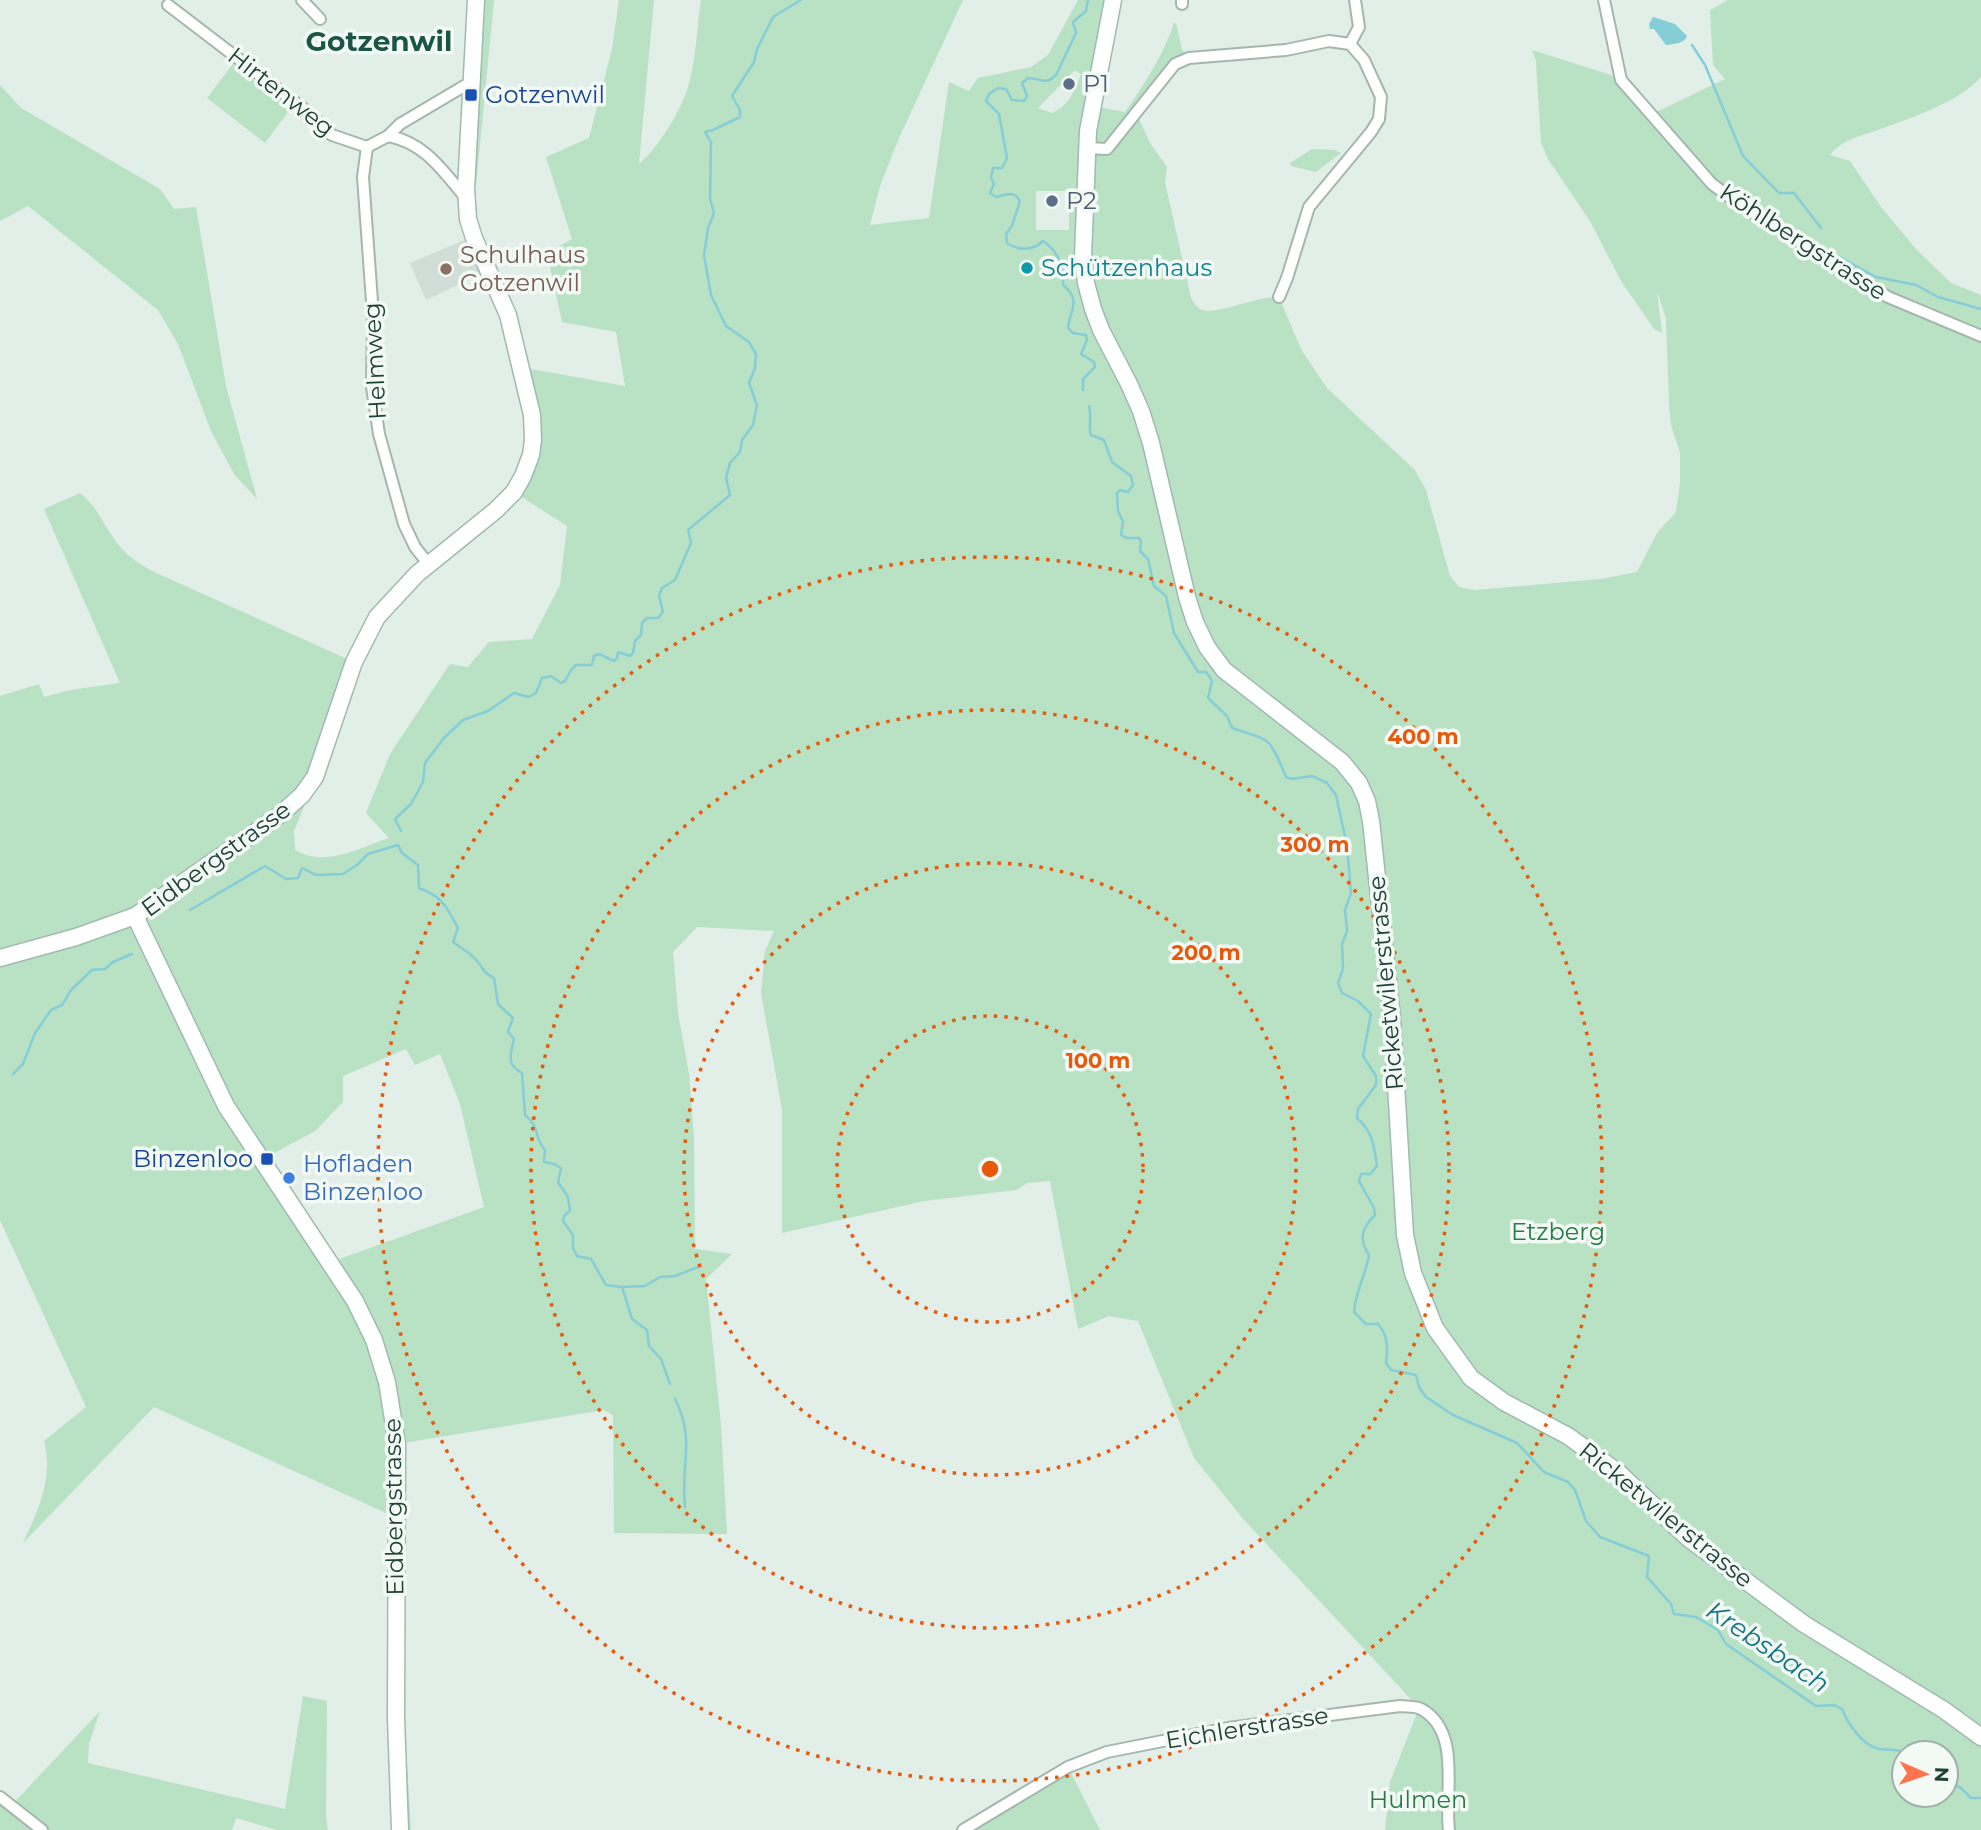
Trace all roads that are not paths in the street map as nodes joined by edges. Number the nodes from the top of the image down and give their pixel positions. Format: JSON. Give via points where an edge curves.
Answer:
{"nodes":[{"id":1,"x":303,"y":0,"type":"edge"},
{"id":2,"x":476,"y":0,"type":"edge"},
{"id":3,"x":1113,"y":0,"type":"edge"},
{"id":4,"x":1355,"y":0,"type":"edge"},
{"id":5,"x":1604,"y":0,"type":"edge"},
{"id":6,"x":168,"y":5,"type":"dead end"},
{"id":7,"x":320,"y":19,"type":"dead end"},
{"id":8,"x":1350,"y":44,"type":"junction"},
{"id":9,"x":471,"y":82,"type":"junction"},
{"id":10,"x":388,"y":135,"type":"junction"},
{"id":11,"x":367,"y":147,"type":"junction"},
{"id":12,"x":1087,"y":148,"type":"junction"},
{"id":13,"x":466,"y":197,"type":"junction"},
{"id":14,"x":1279,"y":296,"type":"dead end"},
{"id":15,"x":1981,"y":336,"type":"edge"},
{"id":16,"x":429,"y":565,"type":"junction"},
{"id":17,"x":135,"y":916,"type":"junction"},
{"id":18,"x":0,"y":958,"type":"edge"},
{"id":19,"x":1981,"y":1737,"type":"edge"},
{"id":20,"x":0,"y":1797,"type":"edge"},
{"id":21,"x":41,"y":1830,"type":"edge"},
{"id":22,"x":400,"y":1830,"type":"edge"},
{"id":23,"x":963,"y":1830,"type":"edge"},
{"id":24,"x":1449,"y":1830,"type":"edge"}],
"edges":[{"from":1,"to":7,"type":"street"},
{"from":2,"to":9,"type":"street","name":"Eidbergstrasse"},
{"from":3,"to":12,"type":"street","name":"Ricketwilerstrasse"},
{"from":4,"to":8,"type":"street","via":[[1359,27]]},
{"from":5,"to":15,"type":"street","name":"Köhlbergstrasse","via":[[1621,80],[1712,184],[1864,284]]},
{"from":6,"to":11,"type":"street","name":"Hirtenweg","via":[[332,135]]},
{"from":8,"to":12,"type":"street","via":[[1329,41],[1286,50],[1189,58],[1175,64],[1107,149]]},
{"from":8,"to":14,"type":"street","via":[[1364,60],[1381,97],[1379,119],[1309,206]]},
{"from":9,"to":10,"type":"street"},
{"from":9,"to":13,"type":"street","name":"Eidbergstrasse"},
{"from":10,"to":11,"type":"street"},
{"from":10,"to":13,"type":"street","via":[[402,138],[434,159]]},
{"from":11,"to":16,"type":"street","name":"Helmweg","via":[[363,177],[373,315],[372,387],[379,434],[404,524]]},
{"from":12,"to":19,"type":"street","name":"Ricketwilerstrasse","via":[[1086,283],[1097,320],[1141,411],[1195,622],[1224,670],[1342,762],[1367,801],[1392,1018],[1405,1235],[1413,1273],[1435,1328],[1471,1378],[1504,1402],[1568,1436],[1619,1473],[1688,1538],[1804,1624]]},
{"from":13,"to":16,"type":"street","name":"Eidbergstrasse","via":[[474,238],[508,315],[532,415],[533,440],[514,492]]},
{"from":16,"to":17,"type":"street","name":"Eidbergstrasse","via":[[377,617],[354,662],[319,767],[302,795]]},
{"from":17,"to":18,"type":"street"},
{"from":17,"to":22,"type":"street","name":"Eidbergstrasse","via":[[226,1105],[355,1301],[387,1382],[397,1444]]},
{"from":20,"to":21,"type":"street"},
{"from":23,"to":24,"type":"street","name":"Eichlerstrasse","via":[[1068,1767],[1107,1752],[1228,1728],[1399,1706],[1419,1708],[1436,1721],[1445,1741]]}]}
